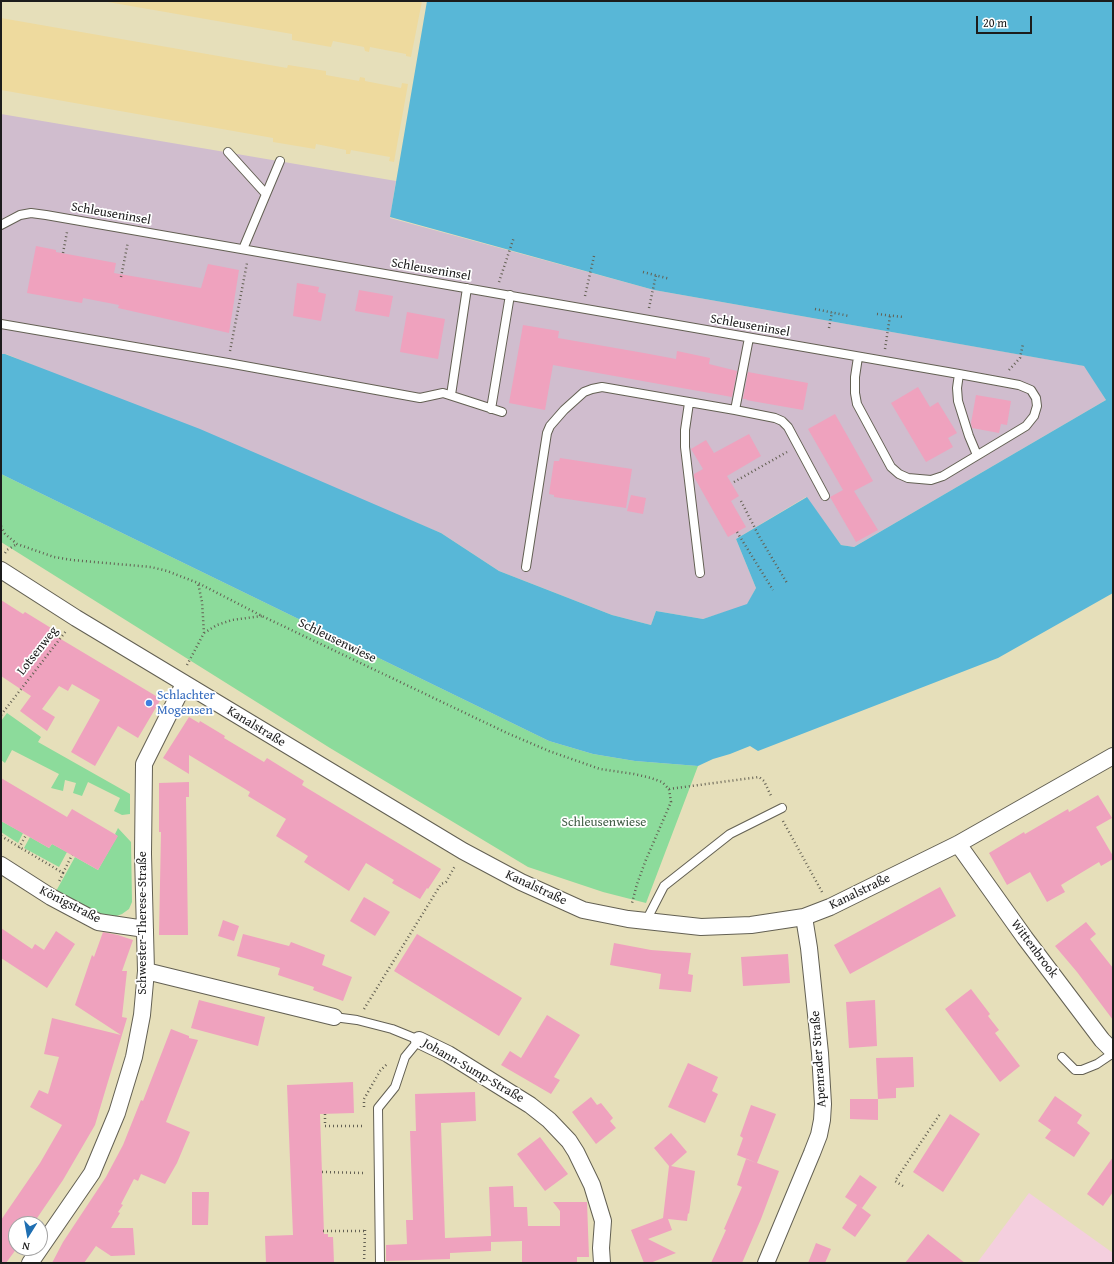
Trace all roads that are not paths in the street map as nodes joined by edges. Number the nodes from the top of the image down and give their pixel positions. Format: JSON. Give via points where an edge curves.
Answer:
{"nodes":[{"id":1,"x":228,"y":152,"type":"dead end"},
{"id":2,"x":280,"y":161,"type":"dead end"},
{"id":3,"x":266,"y":194,"type":"junction"},
{"id":4,"x":1,"y":225,"type":"edge"},
{"id":5,"x":246,"y":250,"type":"junction"},
{"id":6,"x":468,"y":288,"type":"junction"},
{"id":7,"x":510,"y":295,"type":"junction"},
{"id":8,"x":1,"y":324,"type":"edge"},
{"id":9,"x":749,"y":338,"type":"junction"},
{"id":10,"x":858,"y":357,"type":"junction"},
{"id":11,"x":959,"y":374,"type":"junction"},
{"id":12,"x":451,"y":395,"type":"junction"},
{"id":13,"x":689,"y":402,"type":"junction"},
{"id":14,"x":491,"y":409,"type":"junction"},
{"id":15,"x":735,"y":410,"type":"junction"},
{"id":16,"x":502,"y":412,"type":"dead end"},
{"id":17,"x":977,"y":455,"type":"junction"},
{"id":18,"x":824,"y":496,"type":"dead end"},
{"id":19,"x":526,"y":567,"type":"dead end"},
{"id":20,"x":1,"y":570,"type":"edge"},
{"id":21,"x":700,"y":573,"type":"dead end"},
{"id":22,"x":184,"y":684,"type":"junction"},
{"id":23,"x":1113,"y":756,"type":"edge"},
{"id":24,"x":782,"y":808,"type":"dead end"},
{"id":25,"x":958,"y":844,"type":"junction"},
{"id":26,"x":1,"y":866,"type":"edge"},
{"id":27,"x":804,"y":917,"type":"junction"},
{"id":28,"x":646,"y":921,"type":"junction"},
{"id":29,"x":145,"y":929,"type":"junction"},
{"id":30,"x":146,"y":971,"type":"junction"},
{"id":31,"x":334,"y":1017,"type":"joint"},
{"id":32,"x":419,"y":1040,"type":"junction"},
{"id":33,"x":1113,"y":1052,"type":"edge"},
{"id":34,"x":1062,"y":1058,"type":"dead end"},
{"id":35,"x":30,"y":1263,"type":"edge"},
{"id":36,"x":380,"y":1263,"type":"edge"},
{"id":37,"x":602,"y":1263,"type":"edge"},
{"id":38,"x":766,"y":1263,"type":"edge"}],
"edges":[{"from":1,"to":3,"type":"lane"},
{"from":2,"to":3,"type":"lane"},
{"from":3,"to":5,"type":"lane"},
{"from":4,"to":5,"type":"lane","name":"Schleuseninsel","via":[[20,214],[31,213]]},
{"from":5,"to":6,"type":"lane","name":"Schleuseninsel"},
{"from":6,"to":7,"type":"lane","name":"Schleuseninsel"},
{"from":6,"to":12,"type":"lane"},
{"from":7,"to":9,"type":"lane","name":"Schleuseninsel"},
{"from":7,"to":14,"type":"lane"},
{"from":8,"to":12,"type":"lane","via":[[420,398],[443,393]]},
{"from":9,"to":10,"type":"lane","name":"Schleuseninsel"},
{"from":9,"to":15,"type":"lane"},
{"from":10,"to":11,"type":"lane","name":"Schleuseninsel"},
{"from":10,"to":17,"type":"lane","name":"Schleuseninsel","via":[[854,377],[857,404],[888,462],[899,474],[908,478],[931,480],[943,476]]},
{"from":11,"to":17,"type":"lane","via":[[956,388],[958,401]]},
{"from":11,"to":17,"type":"lane","name":"Schleuseninsel","via":[[1019,386],[1031,390],[1036,398],[1034,416],[1026,426]]},
{"from":12,"to":14,"type":"lane"},
{"from":13,"to":15,"type":"lane"},
{"from":13,"to":19,"type":"lane","via":[[602,387],[584,392],[564,410],[547,432]]},
{"from":13,"to":21,"type":"lane","via":[[685,447]]},
{"from":14,"to":16,"type":"lane"},
{"from":15,"to":18,"type":"lane","via":[[782,421],[788,427]]},
{"from":20,"to":22,"type":"street","name":"Kanalstraße"},
{"from":22,"to":28,"type":"street","name":"Kanalstraße","via":[[464,851],[521,882],[582,910]]},
{"from":22,"to":29,"type":"street","name":"Schwester-Therese-Straße","via":[[144,764]]},
{"from":23,"to":25,"type":"street","name":"Kanalstraße"},
{"from":24,"to":28,"type":"lane","via":[[730,834],[664,886]]},
{"from":25,"to":27,"type":"street","name":"Kanalstraße","via":[[830,907]]},
{"from":25,"to":33,"type":"street","name":"Wittenbrook","via":[[1025,938]]},
{"from":26,"to":29,"type":"street","name":"Königstraße","via":[[98,922]]},
{"from":27,"to":28,"type":"street","name":"Kanalstraße","via":[[751,925],[701,926]]},
{"from":27,"to":38,"type":"street","name":"Apenrader Straße","via":[[820,1053],[822,1120],[812,1153]]},
{"from":29,"to":30,"type":"street","name":"Schwester-Therese-Straße"},
{"from":30,"to":31,"type":"street","name":"Johann-Sump-Straße"},
{"from":30,"to":35,"type":"street","name":"Schwester-Therese-Straße","via":[[142,1015],[134,1057],[112,1127],[92,1173]]},
{"from":31,"to":32,"type":"lane","name":"Johann-Sump-Straße","via":[[392,1029]]},
{"from":32,"to":36,"type":"lane","via":[[405,1057],[394,1087],[378,1108]]},
{"from":32,"to":37,"type":"street","name":"Johann-Sump-Straße","via":[[448,1054],[530,1104],[550,1120],[568,1141],[590,1180],[603,1221]]},
{"from":33,"to":34,"type":"lane","via":[[1097,1064],[1082,1070],[1075,1070]]}]}
